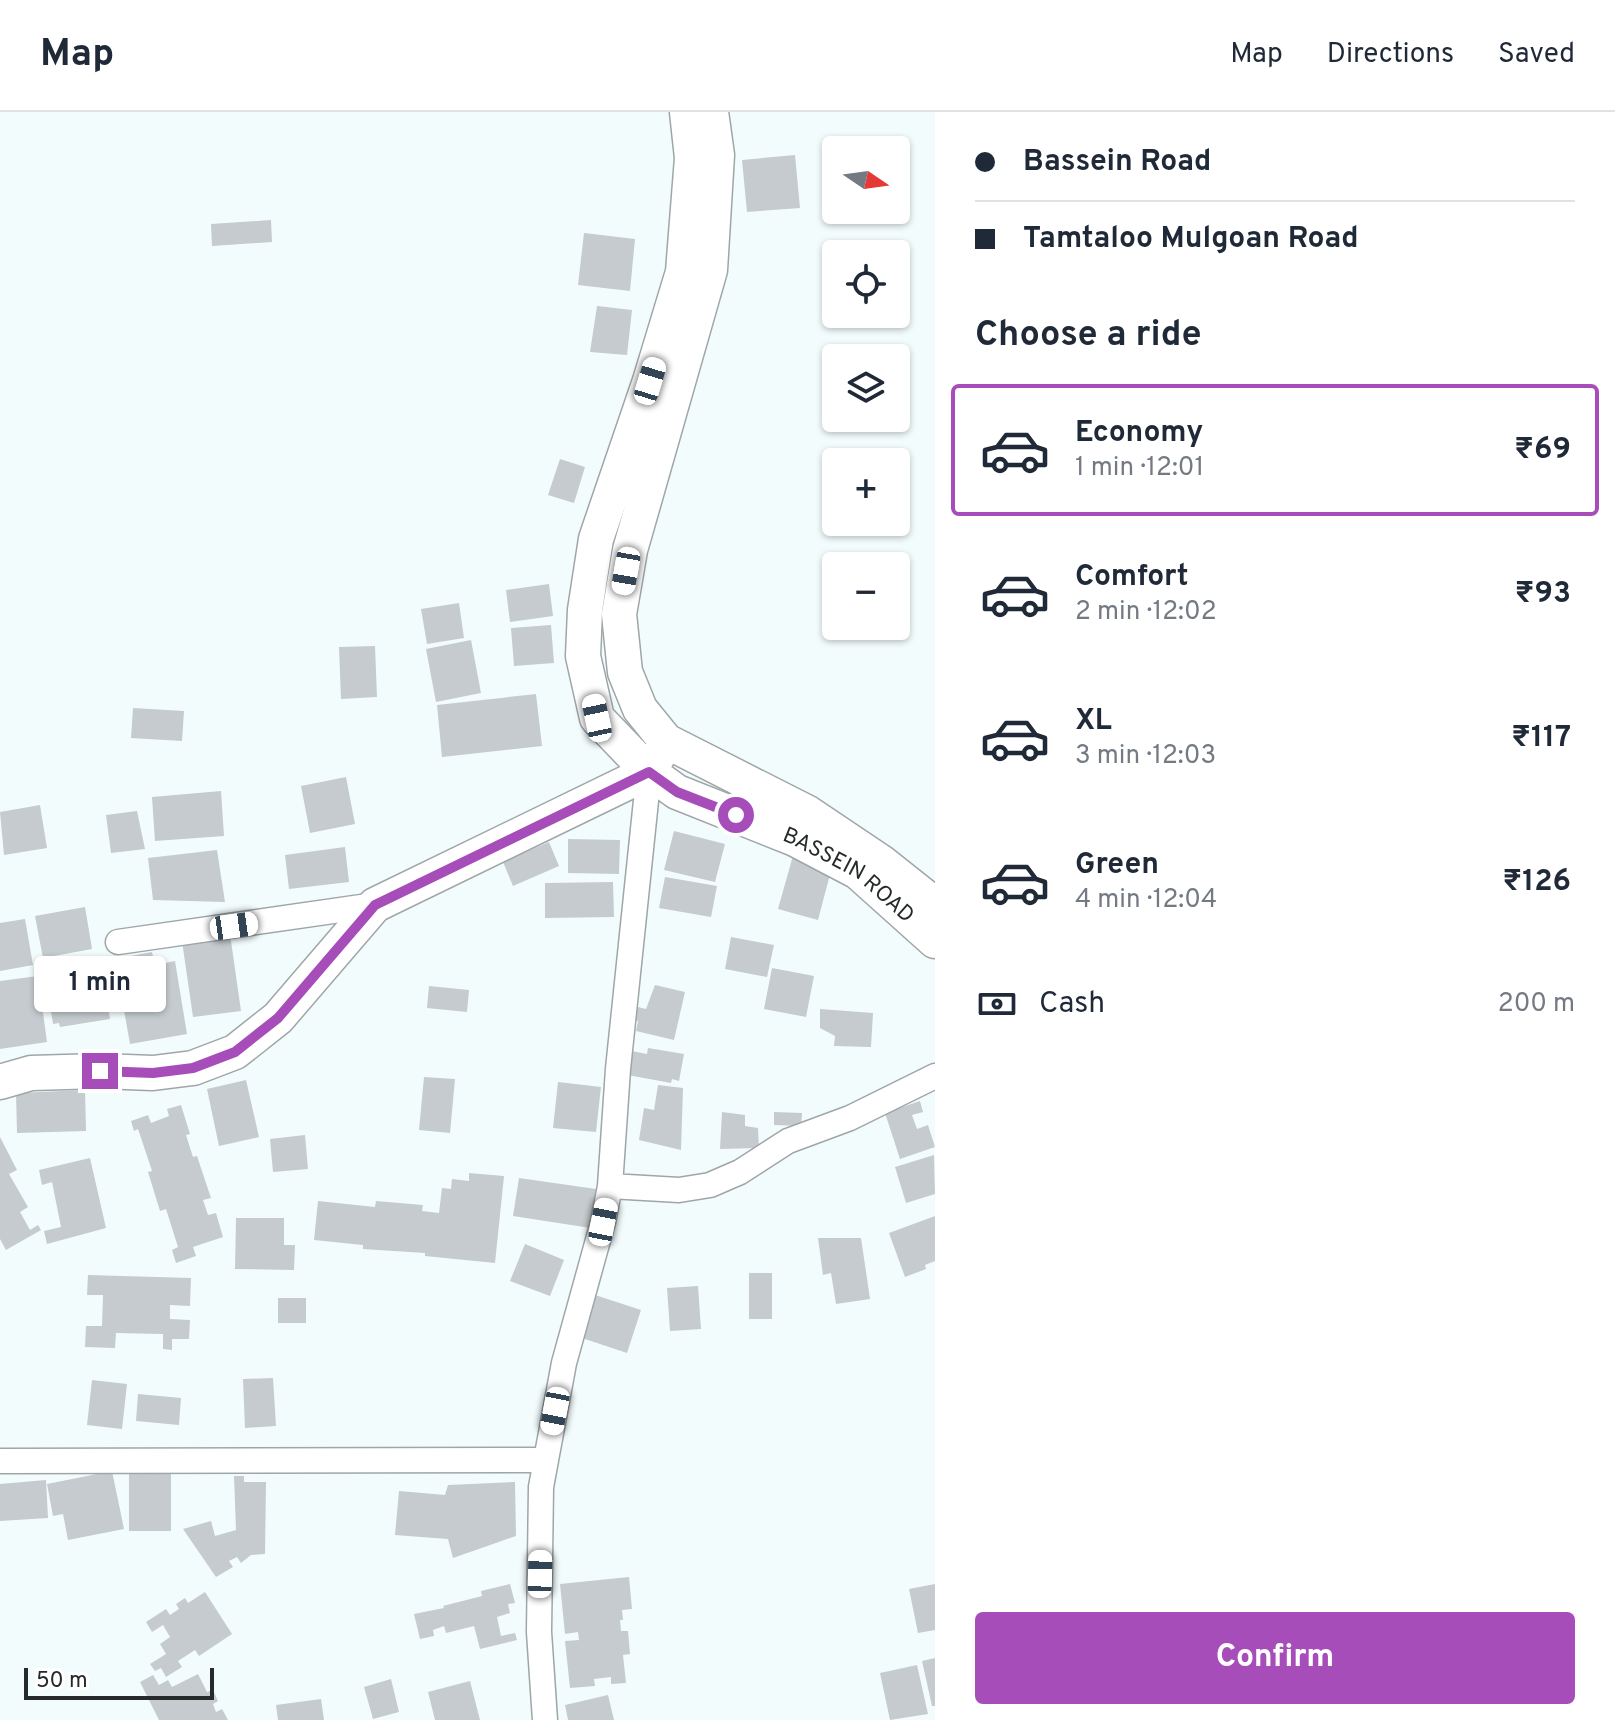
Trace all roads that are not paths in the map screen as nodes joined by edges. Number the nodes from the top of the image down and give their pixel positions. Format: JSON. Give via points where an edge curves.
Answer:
{"nodes":[{"id":1,"x":687,"y":112,"type":"edge"},
{"id":2,"x":711,"y":112,"type":"edge"},
{"id":3,"x":666,"y":741,"type":"junction"},
{"id":4,"x":649,"y":772,"type":"junction"},
{"id":5,"x":375,"y":905,"type":"junction"},
{"id":6,"x":935,"y":905,"type":"edge"},
{"id":7,"x":935,"y":941,"type":"edge"},
{"id":8,"x":118,"y":942,"type":"dead end"},
{"id":9,"x":935,"y":1076,"type":"edge"},
{"id":10,"x":0,"y":1082,"type":"edge"},
{"id":11,"x":610,"y":1186,"type":"junction"},
{"id":12,"x":546,"y":1460,"type":"junction"},
{"id":13,"x":0,"y":1461,"type":"edge"},
{"id":14,"x":545,"y":1720,"type":"edge"}],
"edges":[{"from":1,"to":4,"type":"main road","name":"BASSEIN ROAD","via":[[692,158],[683,272],[596,539],[585,610],[583,656],[597,718]]},
{"from":2,"to":3,"type":"main road","via":[[717,155],[710,270],[630,550],[619,614],[625,672],[640,709]]},
{"from":3,"to":4,"type":"main road"},
{"from":3,"to":6,"type":"main road","name":"BASSEIN ROAD","via":[[808,813]]},
{"from":4,"to":5,"type":"main road"},
{"from":4,"to":7,"type":"main road","name":"BASSEIN ROAD","via":[[677,792],[795,839],[858,872]]},
{"from":4,"to":11,"type":"street"},
{"from":5,"to":8,"type":"street"},
{"from":5,"to":10,"type":"main road","via":[[278,1018],[235,1052],[166,1072],[31,1073]]},
{"from":9,"to":11,"type":"street","via":[[850,1118],[788,1141],[710,1185],[679,1190]]},
{"from":11,"to":12,"type":"street","via":[[564,1363]]},
{"from":12,"to":13,"type":"street"},
{"from":12,"to":14,"type":"street","via":[[539,1632]]}]}
